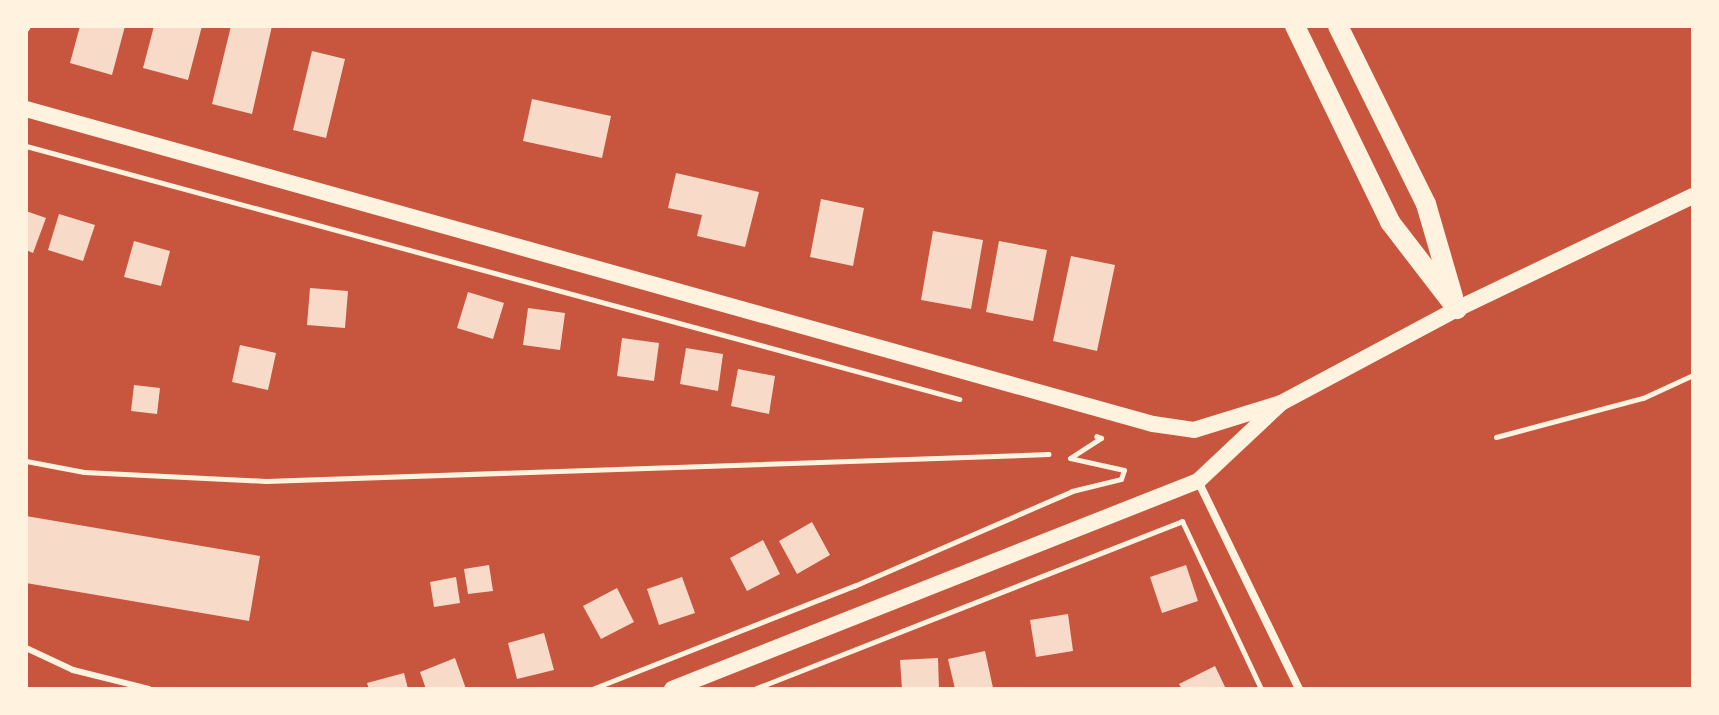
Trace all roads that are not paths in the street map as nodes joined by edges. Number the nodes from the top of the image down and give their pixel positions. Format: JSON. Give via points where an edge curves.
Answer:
{"nodes":[{"id":1,"x":1295,"y":26,"type":"edge"},
{"id":2,"x":1338,"y":26,"type":"edge"},
{"id":3,"x":26,"y":109,"type":"edge"},
{"id":4,"x":1693,"y":196,"type":"edge"},
{"id":5,"x":1457,"y":309,"type":"junction"},
{"id":6,"x":1281,"y":403,"type":"junction"},
{"id":7,"x":1198,"y":481,"type":"junction"},
{"id":8,"x":26,"y":648,"type":"edge"},
{"id":9,"x":149,"y":689,"type":"edge"},
{"id":10,"x":672,"y":689,"type":"edge"},
{"id":11,"x":1299,"y":689,"type":"edge"}],
"edges":[{"from":1,"to":5,"type":"main road","via":[[1390,222]]},
{"from":2,"to":5,"type":"main road","via":[[1426,204]]},
{"from":3,"to":6,"type":"main road","via":[[1153,424],[1194,430]]},
{"from":4,"to":5,"type":"main road"},
{"from":5,"to":6,"type":"main road"},
{"from":6,"to":7,"type":"main road"},
{"from":7,"to":10,"type":"main road"},
{"from":7,"to":11,"type":"street"},
{"from":8,"to":9,"type":"lane","via":[[73,670]]}]}
